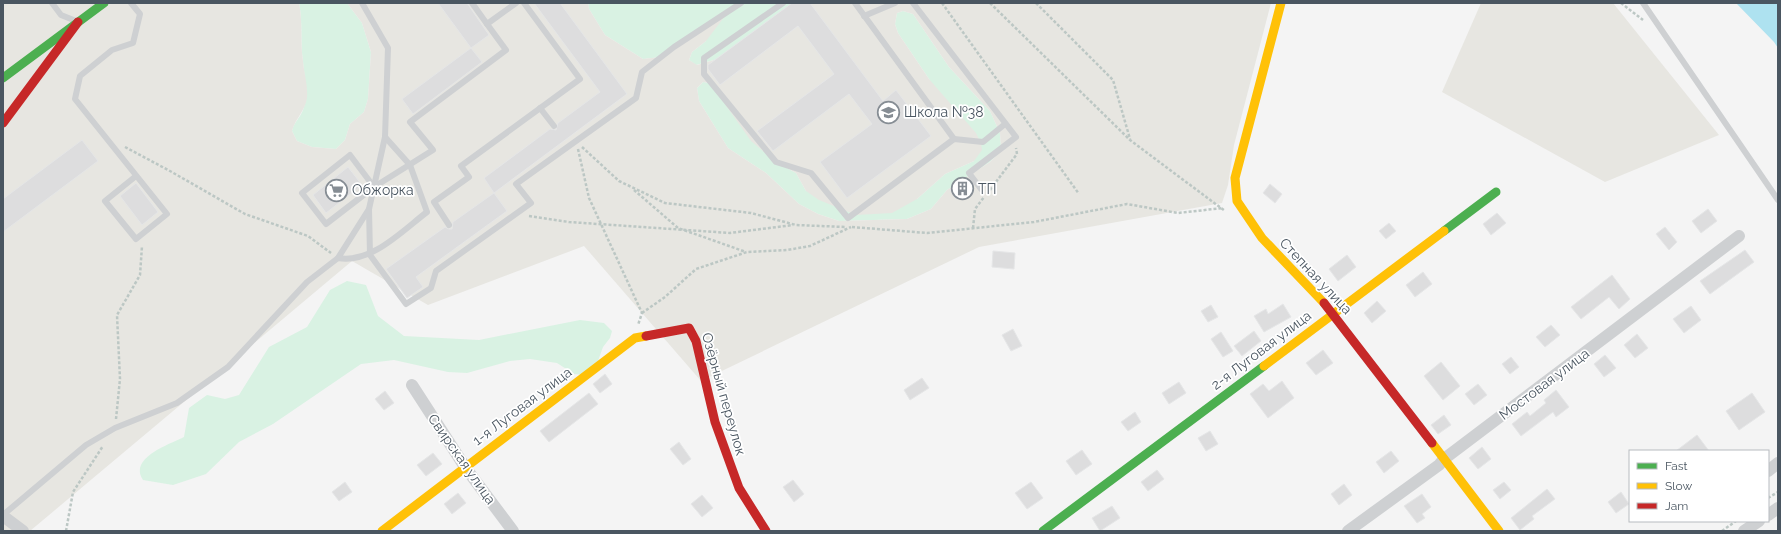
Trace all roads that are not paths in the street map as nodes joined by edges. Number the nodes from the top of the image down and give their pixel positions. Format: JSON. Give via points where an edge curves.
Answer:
{"nodes":[{"id":1,"x":52,"y":3,"type":"edge"},
{"id":2,"x":104,"y":3,"type":"edge"},
{"id":3,"x":131,"y":3,"type":"edge"},
{"id":4,"x":362,"y":3,"type":"edge"},
{"id":5,"x":472,"y":3,"type":"edge"},
{"id":6,"x":516,"y":3,"type":"edge"},
{"id":7,"x":524,"y":3,"type":"edge"},
{"id":8,"x":741,"y":3,"type":"edge"},
{"id":9,"x":783,"y":3,"type":"edge"},
{"id":10,"x":855,"y":3,"type":"edge"},
{"id":11,"x":895,"y":3,"type":"edge"},
{"id":12,"x":913,"y":3,"type":"edge"},
{"id":13,"x":1281,"y":3,"type":"edge"},
{"id":14,"x":1643,"y":3,"type":"edge"},
{"id":15,"x":864,"y":16,"type":"junction"},
{"id":16,"x":78,"y":22,"type":"junction"},
{"id":17,"x":487,"y":24,"type":"junction"},
{"id":18,"x":3,"y":78,"type":"edge"},
{"id":19,"x":540,"y":108,"type":"junction"},
{"id":20,"x":3,"y":123,"type":"edge"},
{"id":21,"x":1005,"y":124,"type":"junction"},
{"id":22,"x":554,"y":126,"type":"dead end"},
{"id":23,"x":385,"y":137,"type":"junction"},
{"id":24,"x":954,"y":139,"type":"junction"},
{"id":25,"x":565,"y":140,"type":"dead end"},
{"id":26,"x":570,"y":145,"type":"junction"},
{"id":27,"x":410,"y":165,"type":"junction"},
{"id":28,"x":136,"y":176,"type":"junction"},
{"id":29,"x":374,"y":187,"type":"junction"},
{"id":30,"x":981,"y":189,"type":"dead end"},
{"id":31,"x":1496,"y":192,"type":"dead end"},
{"id":32,"x":1778,"y":200,"type":"edge"},
{"id":33,"x":369,"y":209,"type":"junction"},
{"id":34,"x":449,"y":225,"type":"dead end"},
{"id":35,"x":1739,"y":236,"type":"dead end"},
{"id":36,"x":463,"y":243,"type":"dead end"},
{"id":37,"x":468,"y":248,"type":"junction"},
{"id":38,"x":370,"y":254,"type":"junction"},
{"id":39,"x":338,"y":258,"type":"junction"},
{"id":40,"x":1333,"y":313,"type":"junction"},
{"id":41,"x":689,"y":328,"type":"joint"},
{"id":42,"x":412,"y":385,"type":"dead end"},
{"id":43,"x":1444,"y":459,"type":"junction"},
{"id":44,"x":1778,"y":463,"type":"edge"},
{"id":45,"x":464,"y":467,"type":"junction"},
{"id":46,"x":1769,"y":470,"type":"edge"},
{"id":47,"x":1778,"y":508,"type":"edge"},
{"id":48,"x":1769,"y":513,"type":"edge"},
{"id":49,"x":3,"y":515,"type":"edge"},
{"id":50,"x":1758,"y":522,"type":"edge"},
{"id":51,"x":22,"y":531,"type":"edge"},
{"id":52,"x":382,"y":531,"type":"edge"},
{"id":53,"x":513,"y":531,"type":"edge"},
{"id":54,"x":766,"y":531,"type":"edge"},
{"id":55,"x":1043,"y":531,"type":"edge"},
{"id":56,"x":1348,"y":531,"type":"edge"},
{"id":57,"x":1499,"y":531,"type":"edge"},
{"id":58,"x":1744,"y":531,"type":"edge"}],
"edges":[{"from":1,"to":16,"type":"lane","via":[[61,15]]},
{"from":2,"to":16,"type":"street"},
{"from":3,"to":28,"type":"lane","via":[[140,14],[133,43],[112,50],[80,76],[75,100]]},
{"from":4,"to":23,"type":"lane","via":[[388,48]]},
{"from":5,"to":17,"type":"lane"},
{"from":6,"to":17,"type":"lane"},
{"from":7,"to":19,"type":"lane","via":[[580,79]]},
{"from":8,"to":26,"type":"lane","via":[[674,47],[642,72],[636,98]]},
{"from":9,"to":24,"type":"lane","via":[[704,58],[704,74],[776,162],[811,173],[848,218]]},
{"from":10,"to":15,"type":"lane"},
{"from":11,"to":15,"type":"lane"},
{"from":12,"to":21,"type":"lane"},
{"from":13,"to":40,"type":"street","name":"Степная улица","via":[[1235,178],[1237,201],[1262,238]]},
{"from":14,"to":32,"type":"lane"},
{"from":15,"to":24,"type":"lane"},
{"from":16,"to":18,"type":"street"},
{"from":16,"to":20,"type":"street"},
{"from":17,"to":27,"type":"lane","via":[[506,50],[410,122],[433,150]]},
{"from":19,"to":22,"type":"lane"},
{"from":19,"to":34,"type":"lane","via":[[461,166],[469,177],[434,202]]},
{"from":21,"to":24,"type":"lane","via":[[983,142]]},
{"from":21,"to":30,"type":"lane","via":[[1016,137],[969,173]]},
{"from":23,"to":27,"type":"lane"},
{"from":23,"to":29,"type":"lane"},
{"from":25,"to":26,"type":"lane"},
{"from":26,"to":37,"type":"lane","via":[[516,184],[531,203]]},
{"from":27,"to":29,"type":"lane"},
{"from":27,"to":38,"type":"lane","via":[[427,212]]},
{"from":28,"to":28,"type":"lane","via":[[167,214],[136,239],[105,201]]},
{"from":29,"to":29,"type":"lane","via":[[326,224],[302,193],[350,155]]},
{"from":29,"to":33,"type":"lane"},
{"from":31,"to":40,"type":"street","name":"2-я Луговая улица"},
{"from":33,"to":38,"type":"lane"},
{"from":33,"to":39,"type":"lane"},
{"from":35,"to":43,"type":"street","name":"Мостовая улица"},
{"from":36,"to":37,"type":"lane"},
{"from":37,"to":38,"type":"lane","via":[[436,271],[431,288],[406,304]]},
{"from":38,"to":39,"type":"lane","via":[[349,260]]},
{"from":39,"to":49,"type":"lane","via":[[307,282],[228,367],[178,403],[115,428],[86,445]]},
{"from":40,"to":43,"type":"street","name":"Степная улица"},
{"from":40,"to":55,"type":"street","name":"2-я Луговая улица"},
{"from":41,"to":45,"type":"street","name":"1-я Луговая улица","via":[[635,338]]},
{"from":41,"to":54,"type":"street","name":"Озёрный переулок","via":[[696,341],[714,422],[739,488]]},
{"from":42,"to":45,"type":"street","name":"Свирская улица"},
{"from":43,"to":56,"type":"street","name":"Мостовая улица"},
{"from":43,"to":57,"type":"street","name":"Степная улица"},
{"from":44,"to":46,"type":"street"},
{"from":45,"to":52,"type":"street","name":"1-я Луговая улица"},
{"from":45,"to":53,"type":"street","name":"Свирская улица"},
{"from":47,"to":48,"type":"street"},
{"from":49,"to":51,"type":"street"},
{"from":50,"to":58,"type":"street"}]}
